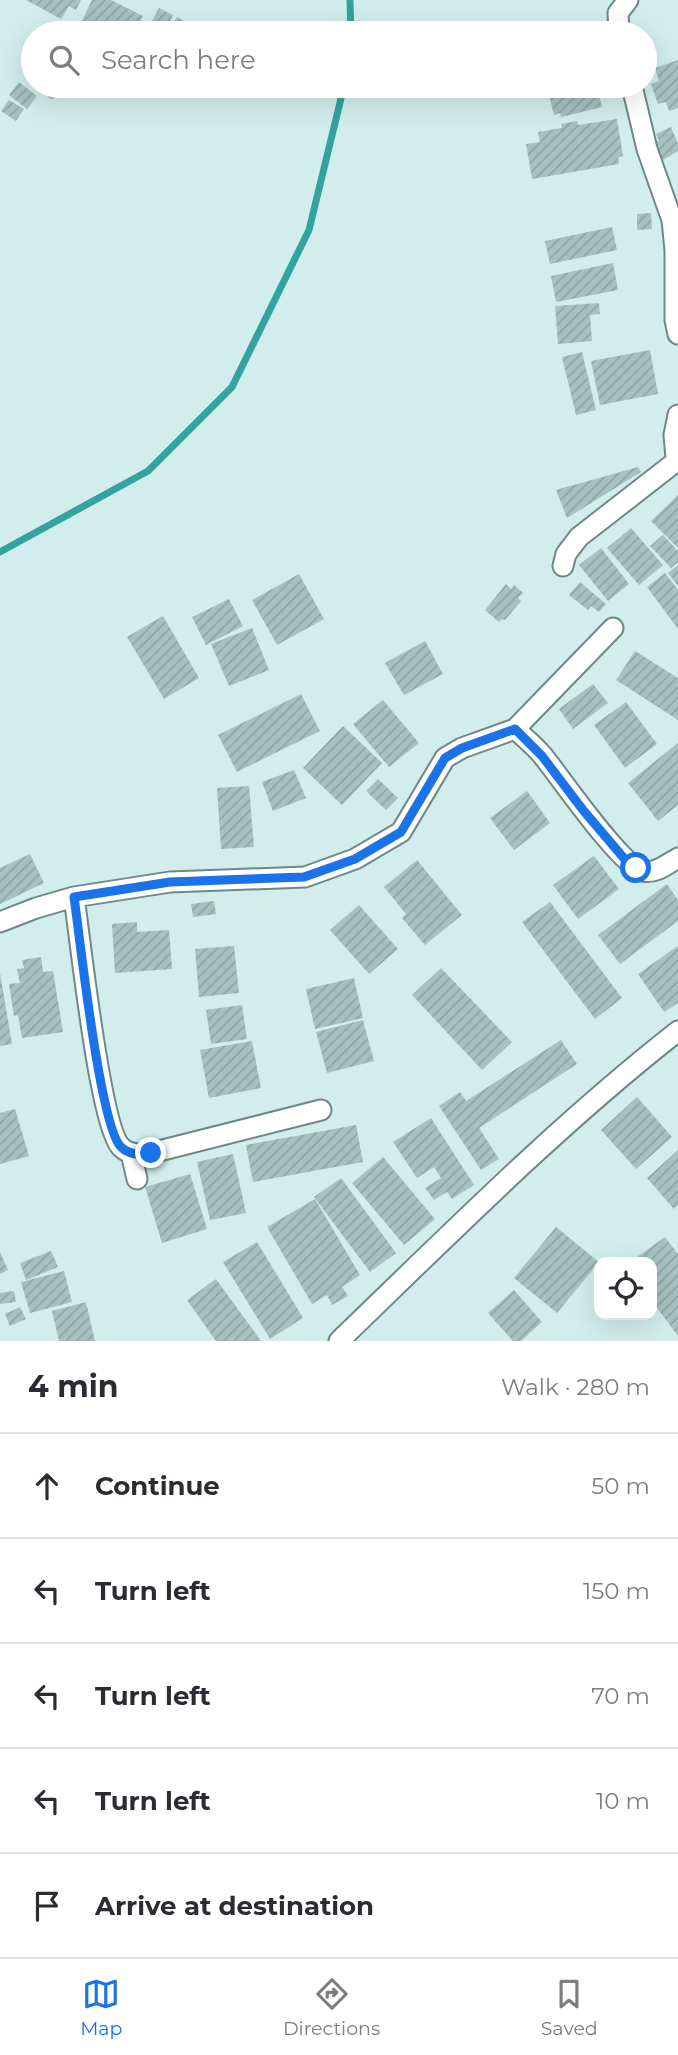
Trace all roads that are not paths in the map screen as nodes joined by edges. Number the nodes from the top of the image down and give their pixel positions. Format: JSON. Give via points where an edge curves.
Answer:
{"nodes":[{"id":1,"x":628,"y":0,"type":"edge"},
{"id":2,"x":618,"y":21,"type":"edge"},
{"id":3,"x":635,"y":98,"type":"edge"},
{"id":4,"x":678,"y":334,"type":"edge"},
{"id":5,"x":678,"y":415,"type":"edge"},
{"id":6,"x":678,"y":460,"type":"edge"},
{"id":7,"x":563,"y":566,"type":"dead end"},
{"id":8,"x":613,"y":628,"type":"dead end"},
{"id":9,"x":515,"y":729,"type":"junction"},
{"id":10,"x":678,"y":858,"type":"edge"},
{"id":11,"x":74,"y":897,"type":"junction"},
{"id":12,"x":0,"y":922,"type":"edge"},
{"id":13,"x":678,"y":1031,"type":"edge"},
{"id":14,"x":321,"y":1110,"type":"dead end"},
{"id":15,"x":131,"y":1153,"type":"junction"},
{"id":16,"x":137,"y":1179,"type":"dead end"},
{"id":17,"x":339,"y":1341,"type":"edge"}],
"edges":[{"from":1,"to":2,"type":"street","via":[[618,13]]},
{"from":3,"to":4,"type":"street","via":[[672,220]]},
{"from":5,"to":6,"type":"street","via":[[674,435]]},
{"from":6,"to":7,"type":"street","via":[[579,537]]},
{"from":8,"to":9,"type":"street"},
{"from":9,"to":10,"type":"street","via":[[628,863],[656,871]]},
{"from":9,"to":11,"type":"street","via":[[445,758],[401,832],[355,859],[304,877],[170,882]]},
{"from":11,"to":12,"type":"street"},
{"from":11,"to":15,"type":"street","via":[[112,1135]]},
{"from":13,"to":17,"type":"street","via":[[609,1086]]},
{"from":14,"to":15,"type":"street","via":[[151,1153]]},
{"from":15,"to":16,"type":"street"}]}
